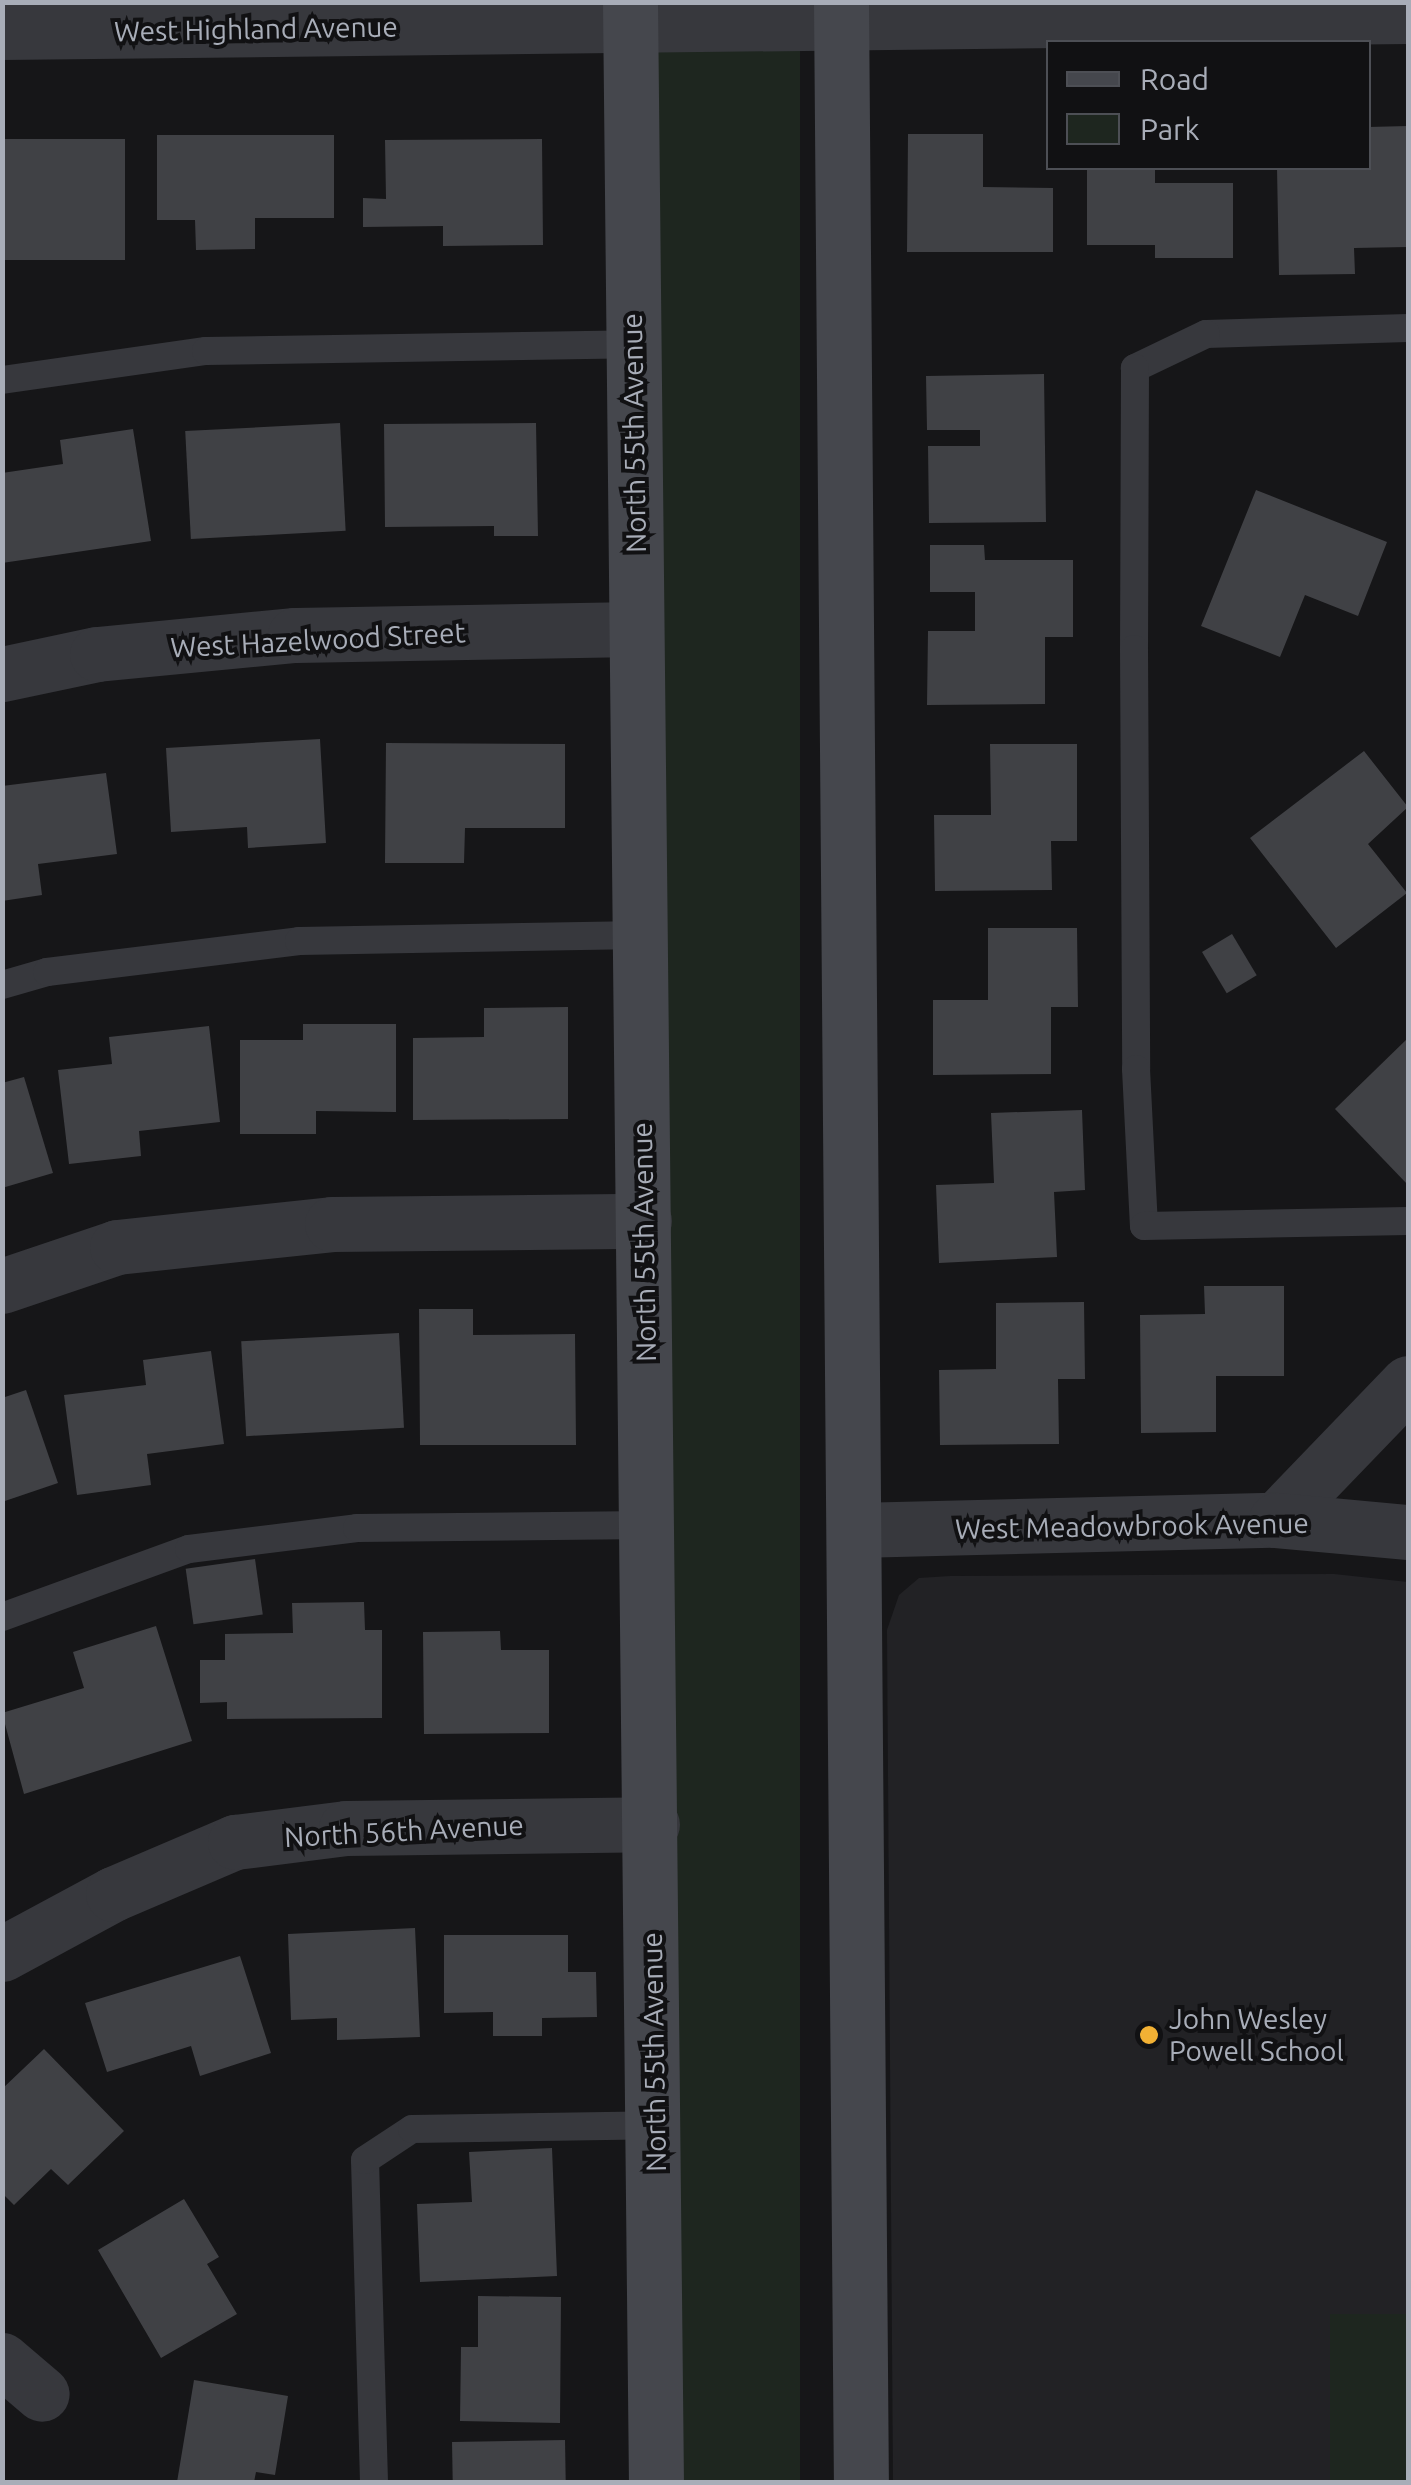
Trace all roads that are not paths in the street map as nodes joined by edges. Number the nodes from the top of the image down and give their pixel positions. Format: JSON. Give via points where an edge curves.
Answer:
{"nodes":[{"id":1,"x":841,"y":13,"type":"edge"},
{"id":2,"x":630,"y":14,"type":"edge"},
{"id":3,"x":1408,"y":16,"type":"edge"},
{"id":4,"x":2,"y":32,"type":"edge"},
{"id":5,"x":1408,"y":328,"type":"edge"},
{"id":6,"x":634,"y":344,"type":"junction"},
{"id":7,"x":2,"y":380,"type":"edge"},
{"id":8,"x":636,"y":629,"type":"junction"},
{"id":9,"x":2,"y":674,"type":"edge"},
{"id":10,"x":641,"y":934,"type":"junction"},
{"id":11,"x":2,"y":985,"type":"edge"},
{"id":12,"x":1408,"y":1220,"type":"edge"},
{"id":13,"x":644,"y":1221,"type":"junction"},
{"id":14,"x":2,"y":1286,"type":"edge"},
{"id":15,"x":1408,"y":1382,"type":"edge"},
{"id":16,"x":1276,"y":1520,"type":"junction"},
{"id":17,"x":648,"y":1526,"type":"junction"},
{"id":18,"x":854,"y":1530,"type":"junction"},
{"id":19,"x":1408,"y":1532,"type":"edge"},
{"id":20,"x":2,"y":1617,"type":"edge"},
{"id":21,"x":652,"y":1824,"type":"junction"},
{"id":22,"x":2,"y":1954,"type":"edge"},
{"id":23,"x":655,"y":2125,"type":"junction"},
{"id":24,"x":374,"y":2482,"type":"edge"},
{"id":25,"x":656,"y":2482,"type":"edge"},
{"id":26,"x":861,"y":2482,"type":"edge"}],
"edges":[{"from":1,"to":2,"type":"street","name":"West Highland Avenue"},
{"from":1,"to":3,"type":"street","name":"West Highland Avenue"},
{"from":1,"to":18,"type":"street"},
{"from":2,"to":4,"type":"street","name":"West Highland Avenue"},
{"from":2,"to":6,"type":"street","name":"North 55th Avenue"},
{"from":5,"to":12,"type":"lane","via":[[1206,334],[1135,368],[1134,687],[1136,1070],[1144,1226]]},
{"from":6,"to":7,"type":"lane","via":[[206,351]]},
{"from":6,"to":8,"type":"street","name":"North 55th Avenue"},
{"from":8,"to":9,"type":"street","name":"West Hazelwood Street","via":[[295,635],[96,654]]},
{"from":8,"to":10,"type":"street","name":"North 55th Avenue"},
{"from":10,"to":11,"type":"lane","via":[[298,940],[46,972]]},
{"from":10,"to":13,"type":"street","name":"North 55th Avenue"},
{"from":13,"to":14,"type":"street","via":[[332,1224],[118,1247]]},
{"from":13,"to":17,"type":"street","name":"North 55th Avenue"},
{"from":15,"to":16,"type":"street"},
{"from":16,"to":18,"type":"street","name":"West Meadowbrook Avenue"},
{"from":16,"to":19,"type":"street","name":"West Meadowbrook Avenue"},
{"from":17,"to":20,"type":"lane","via":[[357,1528],[189,1550]]},
{"from":17,"to":21,"type":"street","name":"North 55th Avenue"},
{"from":18,"to":26,"type":"street"},
{"from":21,"to":22,"type":"street","name":"North 56th Avenue","via":[[346,1828],[236,1842],[113,1894]]},
{"from":21,"to":23,"type":"street","name":"North 55th Avenue"},
{"from":23,"to":24,"type":"lane","via":[[412,2129],[365,2160]]},
{"from":23,"to":25,"type":"street","name":"North 55th Avenue"}]}
